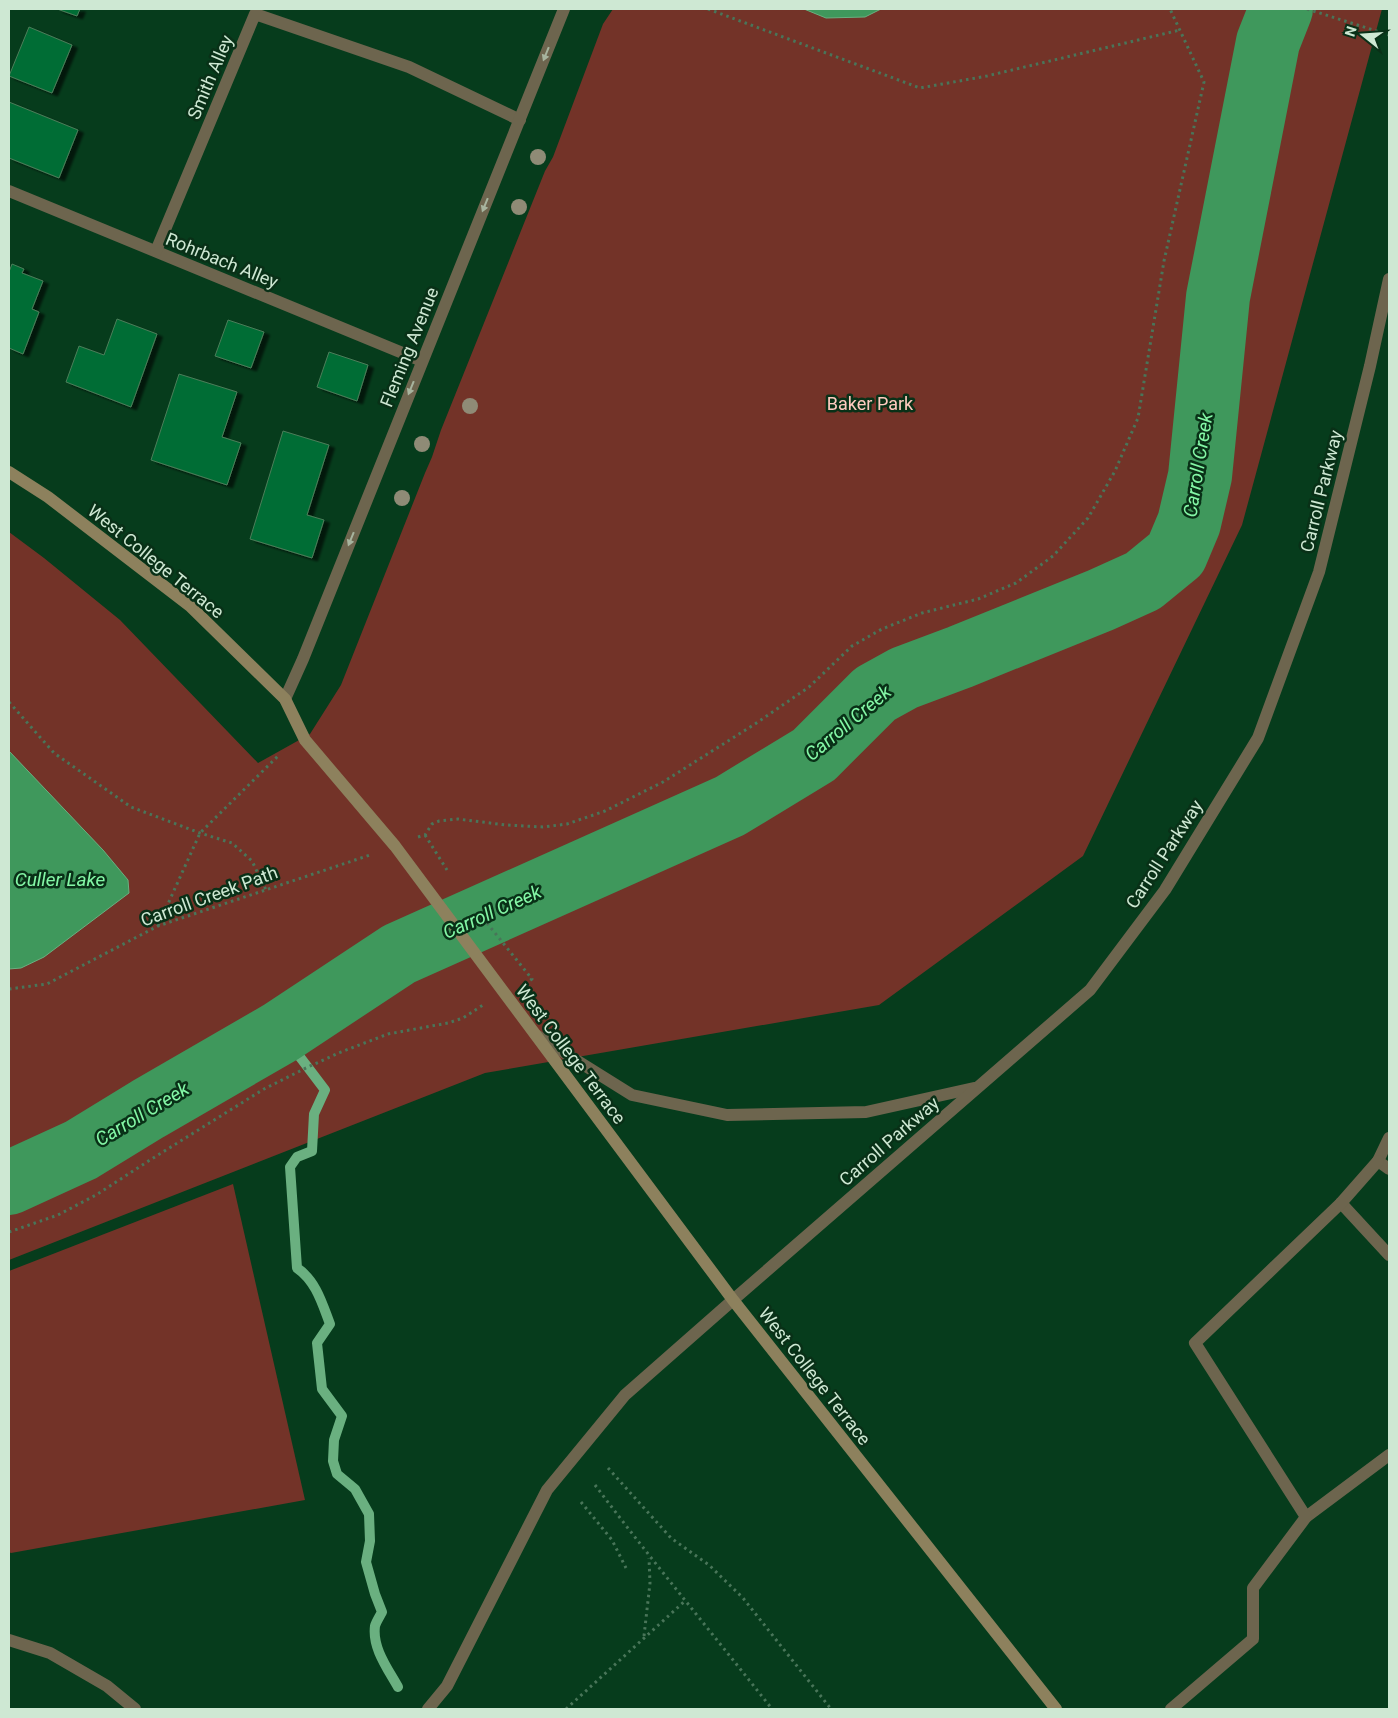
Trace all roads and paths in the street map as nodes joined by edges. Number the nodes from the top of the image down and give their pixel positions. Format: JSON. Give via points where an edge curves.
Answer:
{"nodes":[{"id":1,"x":564,"y":9,"type":"edge"},
{"id":2,"x":708,"y":9,"type":"edge"},
{"id":3,"x":1170,"y":9,"type":"edge"},
{"id":4,"x":1308,"y":9,"type":"edge"},
{"id":5,"x":1180,"y":30,"type":"junction"},
{"id":6,"x":1389,"y":35,"type":"edge"},
{"id":7,"x":520,"y":120,"type":"junction"},
{"id":8,"x":9,"y":191,"type":"edge"},
{"id":9,"x":156,"y":251,"type":"junction"},
{"id":10,"x":1389,"y":279,"type":"edge"},
{"id":11,"x":422,"y":361,"type":"junction"},
{"id":12,"x":9,"y":472,"type":"edge"},
{"id":13,"x":285,"y":699,"type":"junction"},
{"id":14,"x":9,"y":702,"type":"edge"},
{"id":15,"x":278,"y":756,"type":"dead end"},
{"id":16,"x":200,"y":833,"type":"junction"},
{"id":17,"x":425,"y":835,"type":"junction"},
{"id":18,"x":395,"y":846,"type":"junction"},
{"id":19,"x":451,"y":876,"type":"dead end"},
{"id":20,"x":266,"y":890,"type":"junction"},
{"id":21,"x":158,"y":926,"type":"junction"},
{"id":22,"x":512,"y":956,"type":"dead end"},
{"id":23,"x":9,"y":989,"type":"edge"},
{"id":24,"x":505,"y":994,"type":"junction"},
{"id":25,"x":535,"y":1034,"type":"junction"},
{"id":26,"x":977,"y":1088,"type":"junction"},
{"id":27,"x":1389,"y":1138,"type":"edge"},
{"id":28,"x":1378,"y":1161,"type":"junction"},
{"id":29,"x":1389,"y":1169,"type":"edge"},
{"id":30,"x":1340,"y":1203,"type":"junction"},
{"id":31,"x":9,"y":1232,"type":"edge"},
{"id":32,"x":1389,"y":1255,"type":"edge"},
{"id":33,"x":732,"y":1300,"type":"junction"},
{"id":34,"x":1389,"y":1455,"type":"edge"},
{"id":35,"x":608,"y":1468,"type":"dead end"},
{"id":36,"x":595,"y":1484,"type":"dead end"},
{"id":37,"x":581,"y":1502,"type":"dead end"},
{"id":38,"x":1306,"y":1516,"type":"junction"},
{"id":39,"x":649,"y":1557,"type":"junction"},
{"id":40,"x":626,"y":1568,"type":"dead end"},
{"id":41,"x":686,"y":1600,"type":"junction"},
{"id":42,"x":644,"y":1637,"type":"junction"},
{"id":43,"x":9,"y":1640,"type":"edge"},
{"id":44,"x":1185,"y":1705,"type":"edge"},
{"id":45,"x":135,"y":1709,"type":"edge"},
{"id":46,"x":428,"y":1709,"type":"edge"},
{"id":47,"x":566,"y":1709,"type":"edge"},
{"id":48,"x":772,"y":1709,"type":"edge"},
{"id":49,"x":831,"y":1709,"type":"edge"},
{"id":50,"x":1056,"y":1709,"type":"edge"},
{"id":51,"x":1171,"y":1709,"type":"edge"}],
"edges":[{"from":1,"to":7,"type":"street","name":"Fleming Avenue","one_way":true},
{"from":2,"to":5,"type":"path","via":[[920,88],[987,76]]},
{"from":3,"to":5,"type":"path","name":"Carroll Creek Path"},
{"from":4,"to":6,"type":"path"},
{"from":5,"to":17,"type":"path","name":"Carroll Creek Path","via":[[1204,82],[1164,261],[1138,418],[1116,471],[1088,518],[1053,556],[1016,582],[978,599],[922,613],[882,629],[852,646],[809,687],[755,724],[663,782],[605,811],[567,824],[543,827],[458,818],[432,824]]},
{"from":7,"to":9,"type":"street","name":"Smith Alley","via":[[409,67],[255,14]]},
{"from":7,"to":11,"type":"street","name":"Fleming Avenue","one_way":true},
{"from":8,"to":9,"type":"street","name":"Rohrbach Alley"},
{"from":9,"to":11,"type":"street","name":"Rohrbach Alley"},
{"from":10,"to":26,"type":"street","name":"Carroll Parkway","via":[[1319,572],[1258,738],[1165,890],[1090,990]]},
{"from":11,"to":13,"type":"street","name":"Fleming Avenue","one_way":true},
{"from":12,"to":13,"type":"street","name":"West College Terrace","via":[[48,497],[190,606]]},
{"from":13,"to":18,"type":"street","name":"West College Terrace","via":[[305,740]]},
{"from":14,"to":16,"type":"path","via":[[54,753],[131,807]]},
{"from":15,"to":16,"type":"path"},
{"from":16,"to":20,"type":"path","via":[[232,843],[252,861]]},
{"from":16,"to":21,"type":"path"},
{"from":17,"to":18,"type":"path","name":"Carroll Creek Path"},
{"from":17,"to":19,"type":"path"},
{"from":18,"to":20,"type":"path","name":"Carroll Creek Path"},
{"from":18,"to":24,"type":"street","name":"West College Terrace"},
{"from":20,"to":21,"type":"path","name":"Carroll Creek Path"},
{"from":21,"to":23,"type":"path","name":"Carroll Creek Path","via":[[47,984]]},
{"from":22,"to":24,"type":"path","via":[[532,979]]},
{"from":24,"to":25,"type":"street","name":"West College Terrace"},
{"from":24,"to":31,"type":"path","via":[[463,1018],[388,1034],[316,1063],[264,1089],[96,1195],[58,1214]]},
{"from":25,"to":26,"type":"street","via":[[632,1095],[727,1115],[866,1112]]},
{"from":25,"to":33,"type":"street","name":"West College Terrace"},
{"from":26,"to":33,"type":"street","name":"Carroll Parkway"},
{"from":27,"to":28,"type":"street"},
{"from":28,"to":29,"type":"street"},
{"from":28,"to":30,"type":"street"},
{"from":30,"to":32,"type":"street"},
{"from":30,"to":38,"type":"street","via":[[1195,1343]]},
{"from":33,"to":46,"type":"street","name":"Carroll Parkway","via":[[625,1395],[547,1490],[447,1686]]},
{"from":33,"to":50,"type":"street","name":"West College Terrace"},
{"from":34,"to":38,"type":"street"},
{"from":35,"to":49,"type":"path","via":[[671,1538],[708,1565],[743,1598]]},
{"from":36,"to":39,"type":"path"},
{"from":37,"to":40,"type":"path","via":[[612,1540]]},
{"from":38,"to":44,"type":"street","via":[[1253,1588],[1253,1639]]},
{"from":39,"to":41,"type":"path"},
{"from":39,"to":42,"type":"path","via":[[650,1583]]},
{"from":41,"to":42,"type":"path"},
{"from":41,"to":48,"type":"path"},
{"from":42,"to":47,"type":"path"},
{"from":43,"to":45,"type":"street","via":[[50,1653],[107,1686]]},
{"from":44,"to":51,"type":"street"}]}
